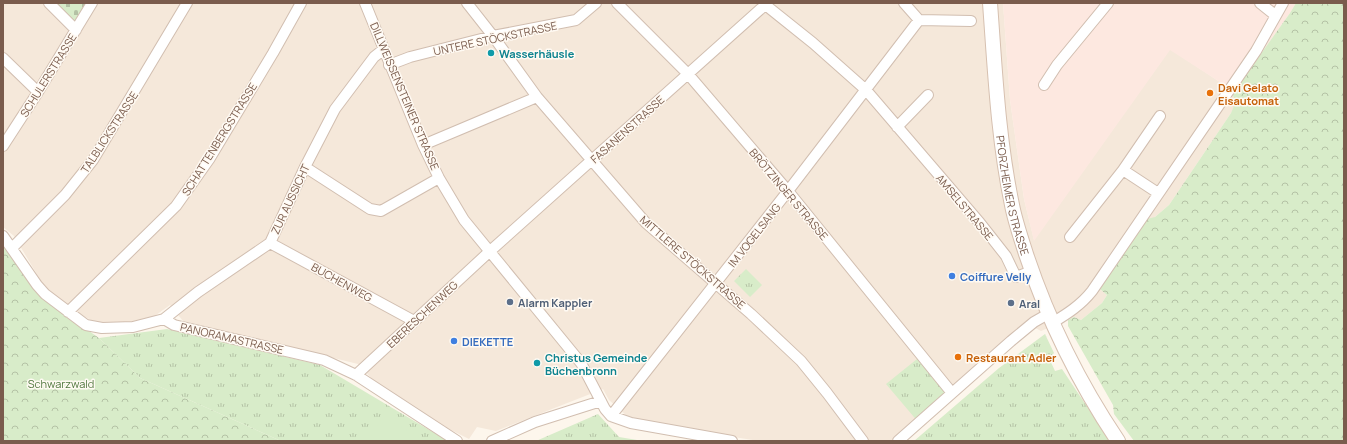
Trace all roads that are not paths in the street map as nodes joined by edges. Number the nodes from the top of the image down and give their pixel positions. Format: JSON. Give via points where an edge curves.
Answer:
{"nodes":[{"id":1,"x":49,"y":3,"type":"edge"},
{"id":2,"x":92,"y":3,"type":"edge"},
{"id":3,"x":188,"y":3,"type":"edge"},
{"id":4,"x":301,"y":3,"type":"edge"},
{"id":5,"x":365,"y":3,"type":"edge"},
{"id":6,"x":467,"y":3,"type":"edge"},
{"id":7,"x":596,"y":3,"type":"edge"},
{"id":8,"x":617,"y":3,"type":"edge"},
{"id":9,"x":904,"y":3,"type":"edge"},
{"id":10,"x":990,"y":3,"type":"edge"},
{"id":11,"x":1108,"y":3,"type":"edge"},
{"id":12,"x":1260,"y":3,"type":"edge"},
{"id":13,"x":1283,"y":3,"type":"edge"},
{"id":14,"x":764,"y":4,"type":"edge"},
{"id":15,"x":1275,"y":15,"type":"junction"},
{"id":16,"x":919,"y":20,"type":"junction"},
{"id":17,"x":971,"y":21,"type":"dead end"},
{"id":18,"x":76,"y":30,"type":"junction"},
{"id":19,"x":494,"y":36,"type":"junction"},
{"id":20,"x":384,"y":49,"type":"junction"},
{"id":21,"x":3,"y":58,"type":"edge"},
{"id":22,"x":389,"y":65,"type":"junction"},
{"id":23,"x":688,"y":74,"type":"junction"},
{"id":24,"x":1044,"y":85,"type":"dead end"},
{"id":25,"x":866,"y":90,"type":"junction"},
{"id":26,"x":38,"y":92,"type":"junction"},
{"id":27,"x":928,"y":95,"type":"dead end"},
{"id":28,"x":537,"y":97,"type":"junction"},
{"id":29,"x":1160,"y":116,"type":"dead end"},
{"id":30,"x":898,"y":127,"type":"junction"},
{"id":31,"x":423,"y":144,"type":"junction"},
{"id":32,"x":3,"y":146,"type":"edge"},
{"id":33,"x":591,"y":161,"type":"junction"},
{"id":34,"x":306,"y":166,"type":"junction"},
{"id":35,"x":1123,"y":170,"type":"junction"},
{"id":36,"x":439,"y":178,"type":"junction"},
{"id":37,"x":788,"y":191,"type":"junction"},
{"id":38,"x":1158,"y":193,"type":"junction"},
{"id":39,"x":3,"y":236,"type":"edge"},
{"id":40,"x":1070,"y":237,"type":"dead end"},
{"id":41,"x":270,"y":243,"type":"junction"},
{"id":42,"x":12,"y":248,"type":"junction"},
{"id":43,"x":489,"y":252,"type":"junction"},
{"id":44,"x":1032,"y":271,"type":"junction"},
{"id":45,"x":716,"y":284,"type":"junction"},
{"id":46,"x":68,"y":312,"type":"junction"},
{"id":47,"x":164,"y":319,"type":"junction"},
{"id":48,"x":1050,"y":319,"type":"junction"},
{"id":49,"x":414,"y":321,"type":"junction"},
{"id":50,"x":356,"y":375,"type":"junction"},
{"id":51,"x":952,"y":393,"type":"junction"},
{"id":52,"x":601,"y":401,"type":"junction"},
{"id":53,"x":611,"y":416,"type":"junction"},
{"id":54,"x":456,"y":441,"type":"edge"},
{"id":55,"x":492,"y":441,"type":"edge"},
{"id":56,"x":732,"y":441,"type":"edge"},
{"id":57,"x":863,"y":441,"type":"edge"},
{"id":58,"x":898,"y":441,"type":"edge"},
{"id":59,"x":1118,"y":441,"type":"edge"}],
"edges":[{"from":1,"to":18,"type":"street"},
{"from":2,"to":18,"type":"street","name":"SCHULERSTRASSE"},
{"from":3,"to":42,"type":"street","name":"TALBLICKSTRASSE","via":[[93,160],[65,196]]},
{"from":4,"to":46,"type":"street","name":"SCHATTENBERGSTRASSE","via":[[210,158],[176,206]]},
{"from":5,"to":20,"type":"street","name":"DILLWEISSENSTEINER STRASSE"},
{"from":6,"to":19,"type":"street","name":"MITTLERE STÖCKSTRASSE"},
{"from":7,"to":19,"type":"street","name":"UNTERE STÖCKSTRASSE","via":[[576,20]]},
{"from":8,"to":23,"type":"street","name":"BRÖTZINGER STRASSE"},
{"from":9,"to":16,"type":"street"},
{"from":10,"to":44,"type":"main road","name":"PFORZHEIMER STRASSE","via":[[1002,146],[1012,206]]},
{"from":11,"to":24,"type":"street","via":[[1057,65]]},
{"from":12,"to":15,"type":"street"},
{"from":13,"to":15,"type":"street"},
{"from":14,"to":23,"type":"street","name":"FASANENSTRASSE"},
{"from":14,"to":25,"type":"street","name":"AMSELSTRASSE"},
{"from":15,"to":38,"type":"street","via":[[1256,51]]},
{"from":16,"to":17,"type":"street"},
{"from":16,"to":25,"type":"street","name":"IM VOGELSANG"},
{"from":18,"to":26,"type":"street","name":"SCHULERSTRASSE"},
{"from":19,"to":22,"type":"street","name":"UNTERE STÖCKSTRASSE","via":[[410,57]]},
{"from":19,"to":28,"type":"street","name":"MITTLERE STÖCKSTRASSE"},
{"from":20,"to":22,"type":"street","name":"DILLWEISSENSTEINER STRASSE"},
{"from":20,"to":34,"type":"street","name":"ZUR AUSSICHT","via":[[374,57],[335,109]]},
{"from":21,"to":26,"type":"street"},
{"from":22,"to":31,"type":"street","name":"DILLWEISSENSTEINER STRASSE"},
{"from":23,"to":33,"type":"street","name":"FASANENSTRASSE"},
{"from":23,"to":37,"type":"street","name":"BRÖTZINGER STRASSE"},
{"from":25,"to":30,"type":"street","name":"AMSELSTRASSE"},
{"from":25,"to":37,"type":"street","name":"IM VOGELSANG"},
{"from":26,"to":32,"type":"street","name":"SCHULERSTRASSE"},
{"from":27,"to":30,"type":"street"},
{"from":28,"to":31,"type":"street"},
{"from":28,"to":33,"type":"street","name":"MITTLERE STÖCKSTRASSE"},
{"from":29,"to":35,"type":"street"},
{"from":30,"to":44,"type":"street","name":"AMSELSTRASSE","via":[[1006,256],[1016,277]]},
{"from":31,"to":36,"type":"street","name":"DILLWEISSENSTEINER STRASSE"},
{"from":33,"to":43,"type":"street","name":"FASANENSTRASSE"},
{"from":33,"to":45,"type":"street","name":"MITTLERE STÖCKSTRASSE","via":[[646,223]]},
{"from":34,"to":36,"type":"street","via":[[370,209],[381,211]]},
{"from":34,"to":41,"type":"street","name":"ZUR AUSSICHT"},
{"from":35,"to":38,"type":"street"},
{"from":35,"to":40,"type":"street"},
{"from":36,"to":43,"type":"street","name":"DILLWEISSENSTEINER STRASSE","via":[[464,220]]},
{"from":37,"to":45,"type":"street","name":"IM VOGELSANG"},
{"from":37,"to":51,"type":"street","name":"BRÖTZINGER STRASSE"},
{"from":38,"to":48,"type":"street","via":[[1084,300],[1073,310]]},
{"from":39,"to":42,"type":"street"},
{"from":41,"to":47,"type":"street","name":"ZUR AUSSICHT","via":[[198,292]]},
{"from":41,"to":49,"type":"street","name":"BUCHENWEG"},
{"from":42,"to":46,"type":"street","via":[[37,285]]},
{"from":43,"to":49,"type":"street","name":"EBERESCHENWEG"},
{"from":43,"to":52,"type":"street","name":"DILLWEISSENSTEINER STRASSE","via":[[581,363]]},
{"from":44,"to":48,"type":"main road","name":"PFORZHEIMER STRASSE"},
{"from":45,"to":53,"type":"street","name":"IM VOGELSANG"},
{"from":45,"to":57,"type":"street","name":"MITTLERE STÖCKSTRASSE","via":[[801,361]]},
{"from":46,"to":47,"type":"street","via":[[86,325],[102,328],[133,327]]},
{"from":47,"to":50,"type":"street","name":"PANORAMASTRASSE","via":[[174,325],[324,360]]},
{"from":48,"to":51,"type":"street","via":[[1034,322]]},
{"from":48,"to":59,"type":"main road","name":"PFORZHEIMER STRASSE","via":[[1084,387]]},
{"from":49,"to":50,"type":"street","name":"EBERESCHENWEG"},
{"from":50,"to":54,"type":"street","name":"PANORAMASTRASSE"},
{"from":51,"to":58,"type":"street"},
{"from":52,"to":53,"type":"street","name":"DILLWEISSENSTEINER STRASSE"},
{"from":52,"to":55,"type":"street","via":[[535,422]]},
{"from":53,"to":56,"type":"street","via":[[631,423]]}]}
